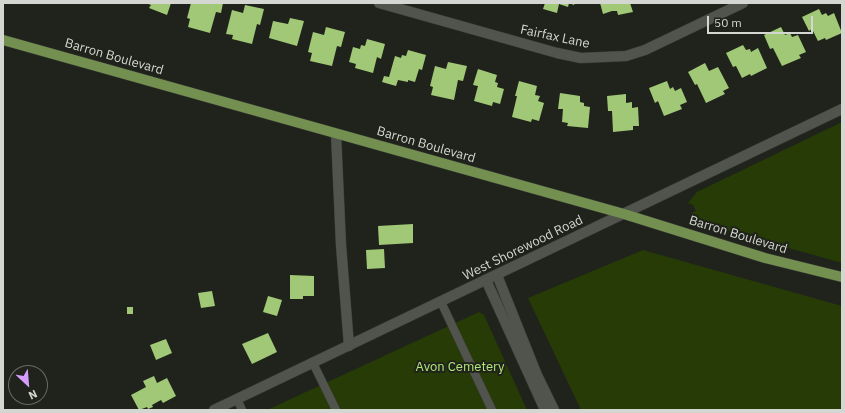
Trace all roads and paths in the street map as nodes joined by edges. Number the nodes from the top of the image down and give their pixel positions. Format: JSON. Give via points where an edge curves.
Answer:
{"nodes":[{"id":1,"x":379,"y":3,"type":"edge"},
{"id":2,"x":743,"y":3,"type":"edge"},
{"id":3,"x":3,"y":40,"type":"edge"},
{"id":4,"x":842,"y":109,"type":"edge"},
{"id":5,"x":336,"y":134,"type":"junction"},
{"id":6,"x":624,"y":214,"type":"junction"},
{"id":7,"x":497,"y":275,"type":"junction"},
{"id":8,"x":842,"y":277,"type":"edge"},
{"id":9,"x":486,"y":280,"type":"junction"},
{"id":10,"x":441,"y":302,"type":"junction"},
{"id":11,"x":348,"y":346,"type":"junction"},
{"id":12,"x":313,"y":363,"type":"junction"},
{"id":13,"x":237,"y":399,"type":"junction"},
{"id":14,"x":214,"y":410,"type":"edge"},
{"id":15,"x":242,"y":410,"type":"edge"},
{"id":16,"x":336,"y":410,"type":"edge"},
{"id":17,"x":492,"y":410,"type":"edge"},
{"id":18,"x":545,"y":410,"type":"edge"},
{"id":19,"x":554,"y":410,"type":"edge"}],
"edges":[{"from":1,"to":2,"type":"street","name":"Fairfax Lane","via":[[557,53],[581,58],[604,58],[626,56],[645,50]]},
{"from":3,"to":5,"type":"main road","name":"Barron Boulevard"},
{"from":4,"to":6,"type":"street","name":"West Shorewood Road"},
{"from":5,"to":6,"type":"main road","name":"Barron Boulevard"},
{"from":5,"to":11,"type":"street"},
{"from":6,"to":7,"type":"street","name":"West Shorewood Road"},
{"from":6,"to":8,"type":"main road","name":"Barron Boulevard","via":[[765,258]]},
{"from":7,"to":9,"type":"street","name":"West Shorewood Road"},
{"from":7,"to":19,"type":"street","via":[[537,375]]},
{"from":9,"to":10,"type":"street","name":"West Shorewood Road"},
{"from":9,"to":18,"type":"street"},
{"from":10,"to":11,"type":"street","name":"West Shorewood Road"},
{"from":10,"to":17,"type":"lane"},
{"from":11,"to":12,"type":"street","name":"West Shorewood Road"},
{"from":12,"to":13,"type":"street","name":"West Shorewood Road"},
{"from":12,"to":16,"type":"lane"},
{"from":13,"to":14,"type":"street","name":"West Shorewood Road"},
{"from":13,"to":15,"type":"lane"}]}
